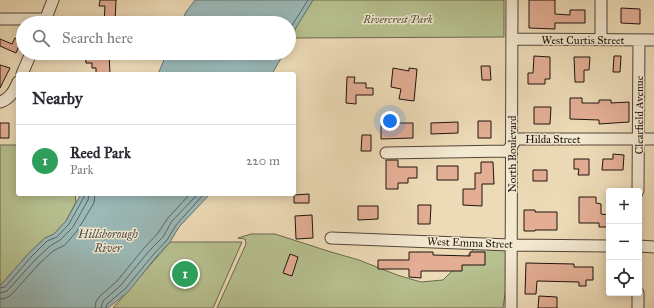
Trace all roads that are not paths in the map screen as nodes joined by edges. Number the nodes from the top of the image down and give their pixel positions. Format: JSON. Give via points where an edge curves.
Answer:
{"nodes":[{"id":1,"x":53,"y":0,"type":"edge"},
{"id":2,"x":512,"y":0,"type":"edge"},
{"id":3,"x":601,"y":0,"type":"edge"},
{"id":4,"x":47,"y":16,"type":"edge"},
{"id":5,"x":0,"y":19,"type":"edge"},
{"id":6,"x":16,"y":20,"type":"edge"},
{"id":7,"x":512,"y":39,"type":"junction"},
{"id":8,"x":601,"y":40,"type":"junction"},
{"id":9,"x":639,"y":40,"type":"junction"},
{"id":10,"x":654,"y":40,"type":"edge"},
{"id":11,"x":28,"y":60,"type":"edge"},
{"id":12,"x":23,"y":72,"type":"edge"},
{"id":13,"x":16,"y":87,"type":"edge"},
{"id":14,"x":0,"y":102,"type":"edge"},
{"id":15,"x":638,"y":139,"type":"junction"},
{"id":16,"x":654,"y":139,"type":"edge"},
{"id":17,"x":512,"y":146,"type":"junction"},
{"id":18,"x":386,"y":153,"type":"dead end"},
{"id":19,"x":638,"y":188,"type":"edge"},
{"id":20,"x":331,"y":238,"type":"dead end"},
{"id":21,"x":511,"y":245,"type":"junction"},
{"id":22,"x":606,"y":246,"type":"edge"},
{"id":23,"x":642,"y":246,"type":"edge"},
{"id":24,"x":654,"y":246,"type":"edge"},
{"id":25,"x":638,"y":296,"type":"edge"},
{"id":26,"x":511,"y":308,"type":"edge"},
{"id":27,"x":638,"y":308,"type":"edge"}],
"edges":[{"from":1,"to":4,"type":"street"},
{"from":2,"to":7,"type":"street","name":"North Boulevard"},
{"from":3,"to":8,"type":"street"},
{"from":5,"to":6,"type":"street"},
{"from":7,"to":8,"type":"street","name":"West Curtis Street"},
{"from":7,"to":17,"type":"street","name":"North Boulevard"},
{"from":8,"to":9,"type":"street","name":"West Curtis Street"},
{"from":9,"to":10,"type":"street","name":"West Curtis Street"},
{"from":9,"to":15,"type":"street","name":"Clearfield Avenue"},
{"from":11,"to":12,"type":"street"},
{"from":13,"to":14,"type":"street","via":[[9,97]]},
{"from":15,"to":16,"type":"street","name":"Hilda Street"},
{"from":15,"to":17,"type":"street","name":"Hilda Street","via":[[517,139]]},
{"from":15,"to":19,"type":"street","name":"Clearfield Avenue"},
{"from":17,"to":18,"type":"street","name":"Hilda Street","via":[[507,151]]},
{"from":17,"to":21,"type":"street","name":"North Boulevard"},
{"from":20,"to":21,"type":"street","name":"West Emma Street"},
{"from":21,"to":22,"type":"street","name":"West Emma Street"},
{"from":21,"to":26,"type":"street","name":"North Boulevard"},
{"from":23,"to":24,"type":"street"},
{"from":25,"to":27,"type":"street"}]}
